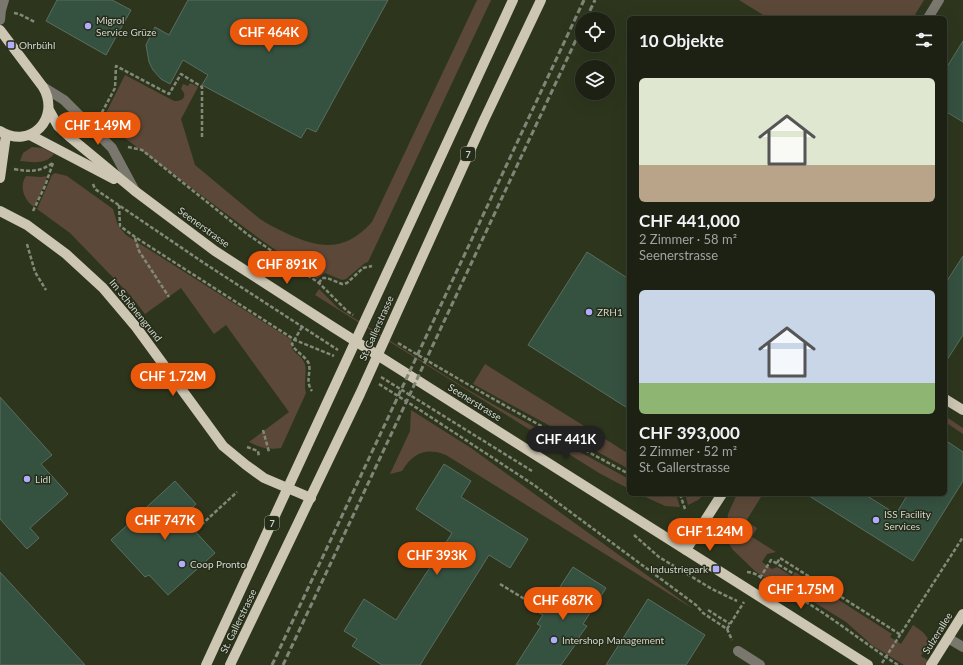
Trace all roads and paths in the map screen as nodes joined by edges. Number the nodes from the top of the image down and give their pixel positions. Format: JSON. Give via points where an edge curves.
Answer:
{"nodes":[{"id":1,"x":4,"y":0,"type":"edge"},
{"id":2,"x":513,"y":0,"type":"edge"},
{"id":3,"x":541,"y":0,"type":"edge"},
{"id":4,"x":939,"y":0,"type":"edge"},
{"id":5,"x":14,"y":13,"type":"dead end"},
{"id":6,"x":929,"y":16,"type":"edge"},
{"id":7,"x":0,"y":20,"type":"edge"},
{"id":8,"x":35,"y":22,"type":"dead end"},
{"id":9,"x":0,"y":30,"type":"edge"},
{"id":10,"x":43,"y":87,"type":"junction"},
{"id":11,"x":49,"y":110,"type":"junction"},
{"id":12,"x":97,"y":122,"type":"dead end"},
{"id":13,"x":3,"y":133,"type":"edge"},
{"id":14,"x":30,"y":135,"type":"junction"},
{"id":15,"x":202,"y":140,"type":"dead end"},
{"id":16,"x":21,"y":170,"type":"dead end"},
{"id":17,"x":0,"y":178,"type":"edge"},
{"id":18,"x":95,"y":189,"type":"dead end"},
{"id":19,"x":135,"y":190,"type":"junction"},
{"id":20,"x":0,"y":211,"type":"edge"},
{"id":21,"x":33,"y":211,"type":"dead end"},
{"id":22,"x":135,"y":237,"type":"junction"},
{"id":23,"x":27,"y":244,"type":"dead end"},
{"id":24,"x":372,"y":266,"type":"dead end"},
{"id":25,"x":319,"y":283,"type":"dead end"},
{"id":26,"x":46,"y":290,"type":"dead end"},
{"id":27,"x":168,"y":297,"type":"dead end"},
{"id":28,"x":302,"y":327,"type":"dead end"},
{"id":29,"x":295,"y":340,"type":"junction"},
{"id":30,"x":336,"y":358,"type":"dead end"},
{"id":31,"x":375,"y":382,"type":"dead end"},
{"id":32,"x":312,"y":391,"type":"dead end"},
{"id":33,"x":947,"y":400,"type":"edge"},
{"id":34,"x":963,"y":410,"type":"edge"},
{"id":35,"x":263,"y":430,"type":"dead end"},
{"id":36,"x":269,"y":452,"type":"dead end"},
{"id":37,"x":288,"y":488,"type":"junction"},
{"id":38,"x":237,"y":492,"type":"dead end"},
{"id":39,"x":681,"y":496,"type":"edge"},
{"id":40,"x":721,"y":496,"type":"edge"},
{"id":41,"x":311,"y":498,"type":"junction"},
{"id":42,"x":685,"y":509,"type":"dead end"},
{"id":43,"x":191,"y":527,"type":"dead end"},
{"id":44,"x":963,"y":537,"type":"edge"},
{"id":45,"x":686,"y":550,"type":"junction"},
{"id":46,"x":657,"y":551,"type":"dead end"},
{"id":47,"x":777,"y":563,"type":"junction"},
{"id":48,"x":767,"y":566,"type":"dead end"},
{"id":49,"x":753,"y":572,"type":"dead end"},
{"id":50,"x":794,"y":574,"type":"dead end"},
{"id":51,"x":700,"y":582,"type":"junction"},
{"id":52,"x":500,"y":584,"type":"dead end"},
{"id":53,"x":712,"y":585,"type":"dead end"},
{"id":54,"x":697,"y":586,"type":"dead end"},
{"id":55,"x":712,"y":589,"type":"junction"},
{"id":56,"x":805,"y":596,"type":"dead end"},
{"id":57,"x":802,"y":600,"type":"junction"},
{"id":58,"x":748,"y":608,"type":"dead end"},
{"id":59,"x":541,"y":609,"type":"dead end"},
{"id":60,"x":708,"y":610,"type":"dead end"},
{"id":61,"x":963,"y":614,"type":"edge"},
{"id":62,"x":734,"y":618,"type":"dead end"},
{"id":63,"x":730,"y":624,"type":"junction"},
{"id":64,"x":727,"y":629,"type":"junction"},
{"id":65,"x":901,"y":635,"type":"junction"},
{"id":66,"x":948,"y":638,"type":"junction"},
{"id":67,"x":963,"y":647,"type":"edge"},
{"id":68,"x":738,"y":651,"type":"joint"},
{"id":69,"x":206,"y":665,"type":"edge"},
{"id":70,"x":230,"y":665,"type":"edge"},
{"id":71,"x":760,"y":665,"type":"edge"},
{"id":72,"x":868,"y":665,"type":"edge"},
{"id":73,"x":881,"y":665,"type":"edge"},
{"id":74,"x":898,"y":665,"type":"edge"},
{"id":75,"x":931,"y":665,"type":"edge"}],
"edges":[{"from":1,"to":7,"type":"street"},
{"from":2,"to":37,"type":"main road","name":"St. Gallerstrasse","number":"7"},
{"from":3,"to":41,"type":"main road","name":"St. Gallerstrasse","number":"7"},
{"from":4,"to":6,"type":"street"},
{"from":5,"to":8,"type":"path"},
{"from":9,"to":10,"type":"main road","name":"Seenerstrasse"},
{"from":10,"to":11,"type":"main road","name":"Seenerstrasse","via":[[47,94]]},
{"from":10,"to":19,"type":"street","name":"Seenerstrasse","via":[[64,100],[112,148]]},
{"from":11,"to":14,"type":"main road","via":[[43,125]]},
{"from":11,"to":19,"type":"main road","name":"Seenerstrasse","via":[[58,126]]},
{"from":12,"to":15,"type":"path","via":[[115,88],[116,66],[170,94],[181,74],[202,87]]},
{"from":13,"to":14,"type":"main road","via":[[14,137]]},
{"from":13,"to":17,"type":"main road"},
{"from":14,"to":19,"type":"main road","name":"Seenerstrasse"},
{"from":16,"to":21,"type":"path","via":[[43,170],[54,163]]},
{"from":18,"to":22,"type":"path","via":[[119,205],[120,226]]},
{"from":19,"to":45,"type":"main road","name":"Seenerstrasse","via":[[214,251]]},
{"from":20,"to":37,"type":"main road","name":"Im Schönengrund","via":[[27,225],[66,254],[103,288],[136,327],[223,446],[264,478]]},
{"from":22,"to":27,"type":"path","via":[[139,251]]},
{"from":22,"to":29,"type":"path"},
{"from":23,"to":26,"type":"path","via":[[35,272]]},
{"from":24,"to":25,"type":"path","via":[[363,268],[347,283],[342,284],[327,278],[322,278]]},
{"from":28,"to":29,"type":"path"},
{"from":29,"to":30,"type":"path"},
{"from":29,"to":32,"type":"path","via":[[292,346],[308,361],[308,385]]},
{"from":31,"to":64,"type":"path","via":[[534,485],[696,605],[702,613]]},
{"from":33,"to":34,"type":"main road"},
{"from":35,"to":36,"type":"path"},
{"from":37,"to":41,"type":"main road","name":"Im Schönengrund"},
{"from":37,"to":69,"type":"main road","name":"St. Gallerstrasse","number":"7"},
{"from":38,"to":43,"type":"path","via":[[200,526],[194,524]]},
{"from":39,"to":42,"type":"path"},
{"from":40,"to":45,"type":"main road"},
{"from":41,"to":70,"type":"main road","name":"St. Gallerstrasse","number":"7"},
{"from":44,"to":65,"type":"path"},
{"from":45,"to":72,"type":"main road","name":"Seenerstrasse"},
{"from":46,"to":51,"type":"path","via":[[653,552]]},
{"from":47,"to":48,"type":"path","via":[[771,560]]},
{"from":47,"to":50,"type":"path"},
{"from":47,"to":65,"type":"path","via":[[780,558]]},
{"from":49,"to":57,"type":"path","via":[[776,588]]},
{"from":51,"to":54,"type":"path"},
{"from":51,"to":55,"type":"path"},
{"from":52,"to":59,"type":"path"},
{"from":53,"to":55,"type":"path"},
{"from":55,"to":58,"type":"path"},
{"from":56,"to":57,"type":"path"},
{"from":57,"to":74,"type":"path"},
{"from":60,"to":63,"type":"path"},
{"from":61,"to":66,"type":"main road","name":"Sulzerallee"},
{"from":62,"to":63,"type":"path"},
{"from":63,"to":64,"type":"path"},
{"from":64,"to":68,"type":"path"},
{"from":65,"to":73,"type":"path"},
{"from":66,"to":67,"type":"street"},
{"from":66,"to":75,"type":"main road","name":"Sulzerallee"},
{"from":68,"to":71,"type":"street"}]}
